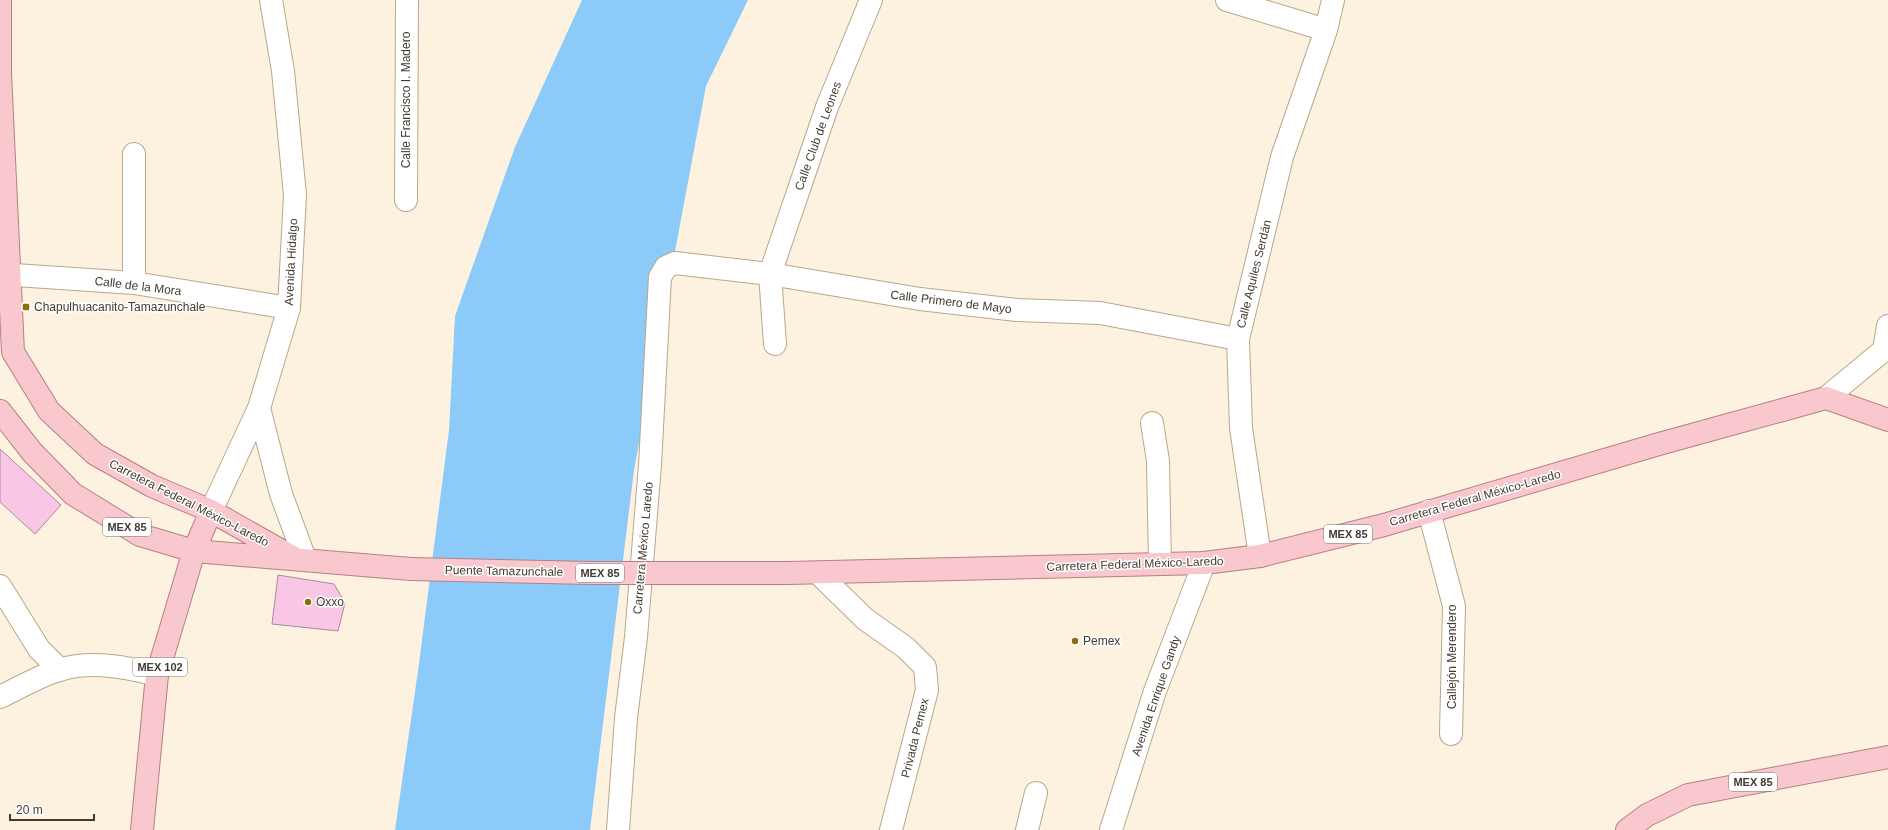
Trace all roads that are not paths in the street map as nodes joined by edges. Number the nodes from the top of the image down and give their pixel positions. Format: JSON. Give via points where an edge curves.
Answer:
{"nodes":[{"id":1,"x":0,"y":0,"type":"edge"},
{"id":2,"x":272,"y":0,"type":"edge"},
{"id":3,"x":407,"y":0,"type":"edge"},
{"id":4,"x":872,"y":0,"type":"edge"},
{"id":5,"x":1227,"y":0,"type":"edge"},
{"id":6,"x":1333,"y":0,"type":"edge"},
{"id":7,"x":1326,"y":30,"type":"junction"},
{"id":8,"x":134,"y":154,"type":"dead end"},
{"id":9,"x":406,"y":200,"type":"dead end"},
{"id":10,"x":666,"y":267,"type":"joint"},
{"id":11,"x":5,"y":274,"type":"edge"},
{"id":12,"x":770,"y":274,"type":"junction"},
{"id":13,"x":134,"y":283,"type":"junction"},
{"id":14,"x":289,"y":308,"type":"junction"},
{"id":15,"x":1888,"y":326,"type":"edge"},
{"id":16,"x":1238,"y":339,"type":"junction"},
{"id":17,"x":775,"y":344,"type":"dead end"},
{"id":18,"x":1826,"y":398,"type":"junction"},
{"id":19,"x":259,"y":408,"type":"junction"},
{"id":20,"x":0,"y":411,"type":"edge"},
{"id":21,"x":1888,"y":420,"type":"edge"},
{"id":22,"x":1152,"y":423,"type":"dead end"},
{"id":23,"x":211,"y":511,"type":"junction"},
{"id":24,"x":1429,"y":511,"type":"junction"},
{"id":25,"x":194,"y":551,"type":"junction"},
{"id":26,"x":1260,"y":556,"type":"junction"},
{"id":27,"x":301,"y":559,"type":"junction"},
{"id":28,"x":1204,"y":563,"type":"junction"},
{"id":29,"x":1160,"y":564,"type":"junction"},
{"id":30,"x":818,"y":573,"type":"junction"},
{"id":31,"x":788,"y":574,"type":"joint"},
{"id":32,"x":0,"y":586,"type":"edge"},
{"id":33,"x":60,"y":670,"type":"junction"},
{"id":34,"x":157,"y":675,"type":"junction"},
{"id":35,"x":0,"y":696,"type":"edge"},
{"id":36,"x":1451,"y":734,"type":"dead end"},
{"id":37,"x":1888,"y":758,"type":"edge"},
{"id":38,"x":1036,"y":793,"type":"dead end"},
{"id":39,"x":142,"y":830,"type":"edge"},
{"id":40,"x":618,"y":830,"type":"edge"},
{"id":41,"x":891,"y":830,"type":"edge"},
{"id":42,"x":1027,"y":830,"type":"edge"},
{"id":43,"x":1111,"y":830,"type":"edge"},
{"id":44,"x":1627,"y":830,"type":"edge"}],
"edges":[{"from":1,"to":11,"type":"main road","name":"Carretera Federal México-Laredo","number":"MEX 85"},
{"from":2,"to":14,"type":"street","name":"Avenida Hidalgo","via":[[283,71],[295,196]]},
{"from":3,"to":9,"type":"street","name":"Calle Francisco I. Madero"},
{"from":4,"to":12,"type":"street","name":"Calle Club de Leones","via":[[827,107]]},
{"from":5,"to":7,"type":"street"},
{"from":6,"to":7,"type":"street","name":"Calle Aquiles Serdán"},
{"from":7,"to":16,"type":"street","name":"Calle Aquiles Serdán","via":[[1282,157]]},
{"from":8,"to":13,"type":"street"},
{"from":10,"to":12,"type":"street","name":"Calle Primero de Mayo","via":[[675,263]]},
{"from":10,"to":40,"type":"street","name":"Carretera México Laredo","via":[[660,277],[650,465]]},
{"from":11,"to":13,"type":"street","name":"Calle de la Mora"},
{"from":11,"to":23,"type":"main road","name":"Carretera Federal México-Laredo","number":"MEX 85","via":[[13,352],[49,411],[95,454],[152,486]]},
{"from":12,"to":16,"type":"street","name":"Calle Primero de Mayo","via":[[920,299],[1018,310],[1100,313]]},
{"from":12,"to":17,"type":"street"},
{"from":13,"to":14,"type":"street","name":"Calle de la Mora"},
{"from":14,"to":19,"type":"street","name":"Avenida Hidalgo"},
{"from":15,"to":18,"type":"street","via":[[1884,350]]},
{"from":16,"to":26,"type":"street","name":"Calle Aquiles Serdán","via":[[1240,428]]},
{"from":18,"to":21,"type":"main road"},
{"from":18,"to":24,"type":"main road","name":"Carretera Federal México-Laredo","number":"MEX 85"},
{"from":19,"to":23,"type":"street","name":"Avenida Hidalgo"},
{"from":19,"to":27,"type":"street"},
{"from":20,"to":25,"type":"main road","name":"Carretera Federal México-Laredo","number":"MEX 85","via":[[32,452],[73,494],[140,535]]},
{"from":22,"to":29,"type":"street","via":[[1158,461]]},
{"from":23,"to":25,"type":"main road","number":"MEX 102"},
{"from":23,"to":27,"type":"main road","name":"Carretera Federal México-Laredo","number":"MEX 85"},
{"from":24,"to":26,"type":"main road","name":"Carretera Federal México-Laredo","number":"MEX 85"},
{"from":24,"to":36,"type":"street","name":"Callejón Merendero","via":[[1454,606]]},
{"from":25,"to":27,"type":"main road","name":"Carretera Federal México-Laredo","number":"MEX 85"},
{"from":25,"to":34,"type":"main road","number":"MEX 102"},
{"from":26,"to":28,"type":"main road","name":"Carretera Federal México-Laredo","number":"MEX 85"},
{"from":27,"to":31,"type":"main road","name":"Puente Tamazunchale","number":"MEX 85","bridge":true,"via":[[411,569]]},
{"from":28,"to":29,"type":"main road","name":"Carretera Federal México-Laredo","number":"MEX 85"},
{"from":28,"to":43,"type":"street","name":"Avenida Enrique Gandy","via":[[1155,691]]},
{"from":29,"to":30,"type":"main road","name":"Carretera Federal México-Laredo","number":"MEX 85"},
{"from":30,"to":31,"type":"main road","name":"Carretera Federal México-Laredo","number":"MEX 85"},
{"from":30,"to":41,"type":"street","name":"Privada Pemex","via":[[865,619],[906,648],[925,667],[927,690]]},
{"from":32,"to":33,"type":"street","via":[[39,649]]},
{"from":33,"to":34,"type":"street","via":[[85,666],[120,666]]},
{"from":33,"to":35,"type":"street"},
{"from":34,"to":39,"type":"main road","number":"MEX 102"},
{"from":37,"to":44,"type":"main road","number":"MEX 85","via":[[1688,795],[1647,815]]},
{"from":38,"to":42,"type":"street"}]}
